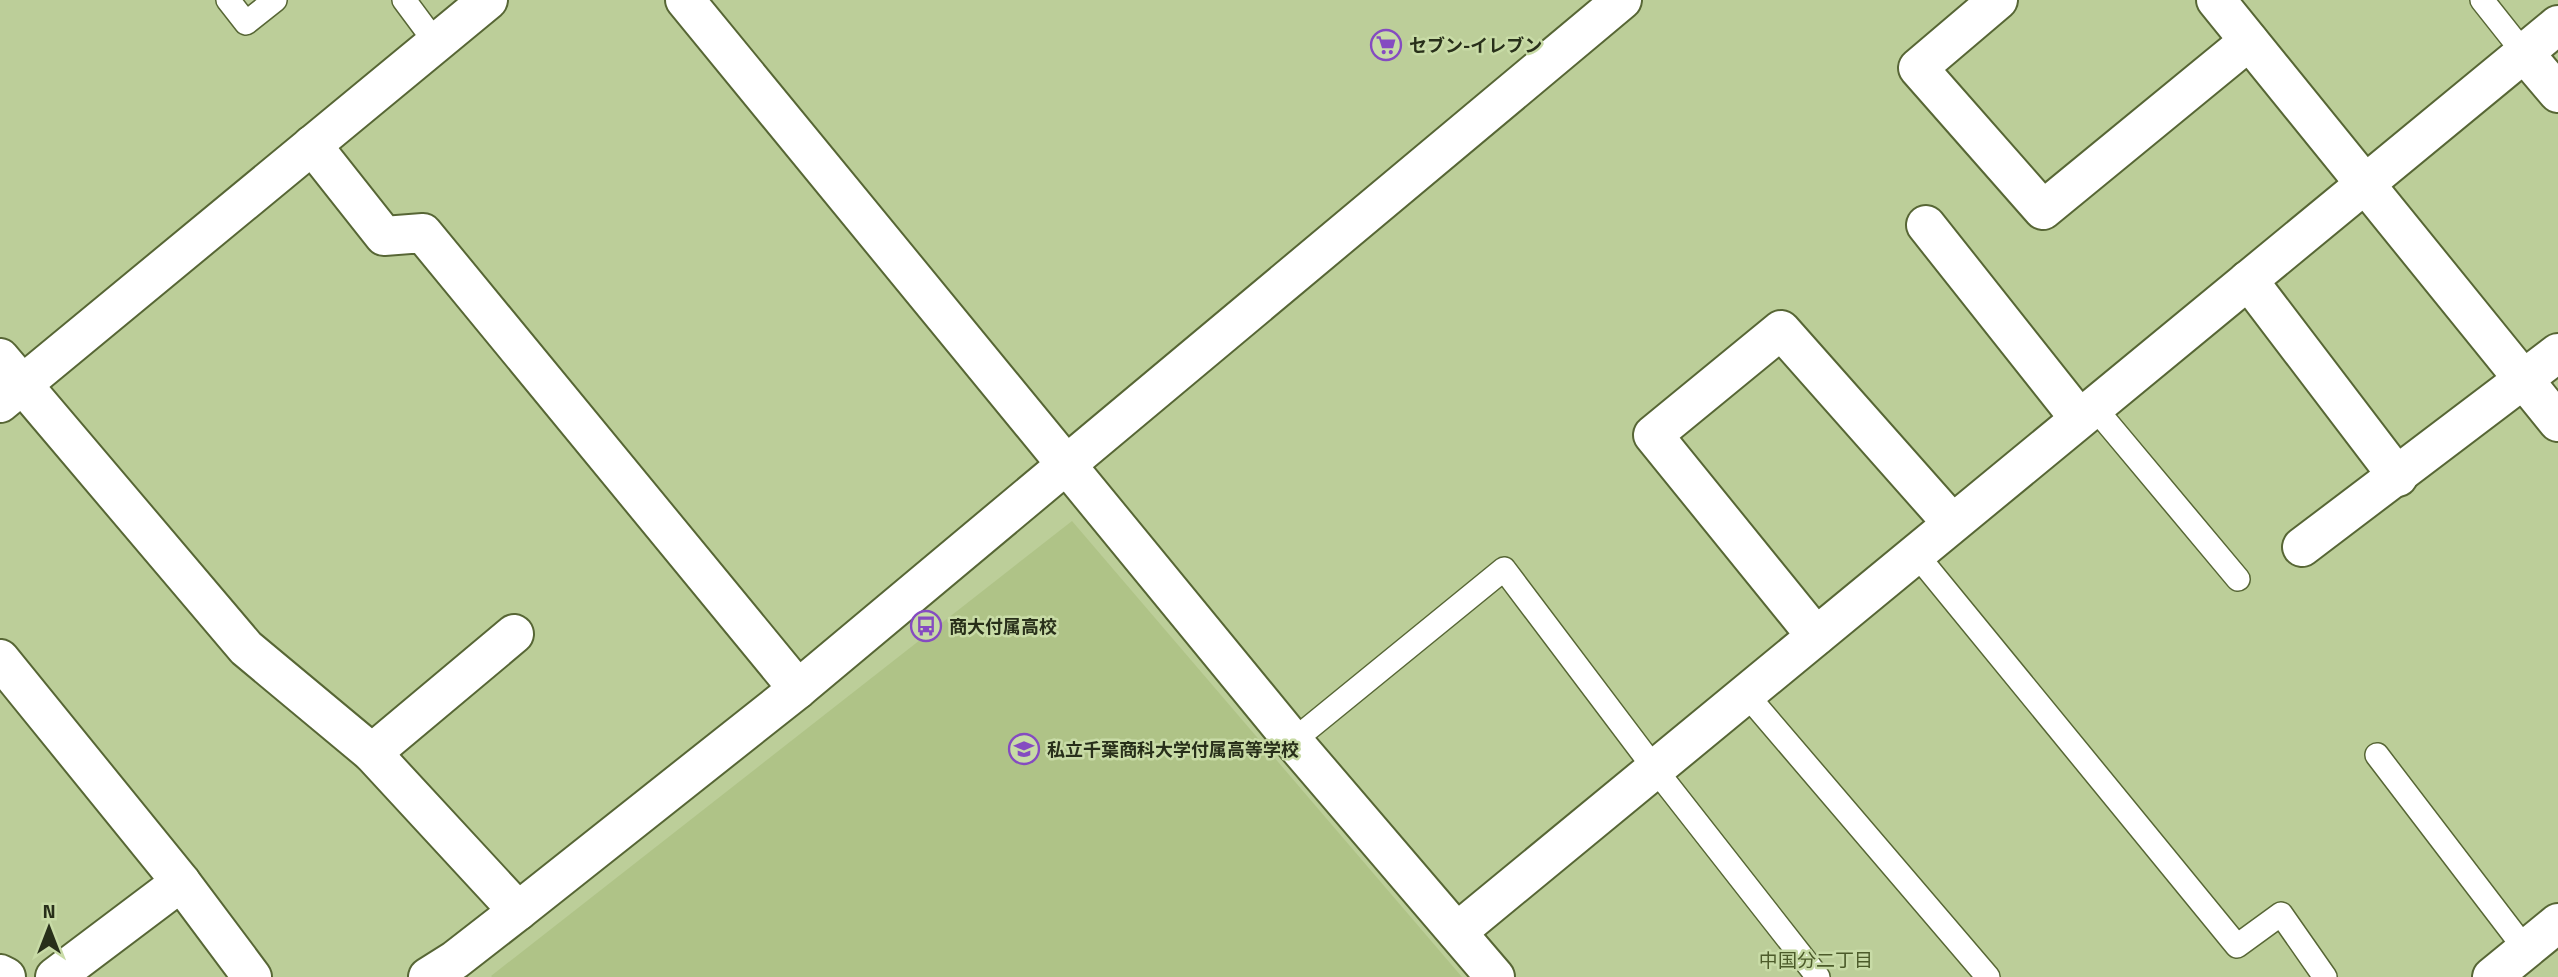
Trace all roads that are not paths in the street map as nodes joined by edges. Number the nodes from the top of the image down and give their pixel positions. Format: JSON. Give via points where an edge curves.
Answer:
{"nodes":[{"id":1,"x":228,"y":0,"type":"edge"},
{"id":2,"x":275,"y":0,"type":"edge"},
{"id":3,"x":404,"y":0,"type":"edge"},
{"id":4,"x":488,"y":0,"type":"edge"},
{"id":5,"x":685,"y":0,"type":"edge"},
{"id":6,"x":1622,"y":0,"type":"edge"},
{"id":7,"x":1998,"y":0,"type":"edge"},
{"id":8,"x":2216,"y":0,"type":"edge"},
{"id":9,"x":2482,"y":0,"type":"edge"},
{"id":10,"x":2558,"y":25,"type":"edge"},
{"id":11,"x":2249,"y":41,"type":"junction"},
{"id":12,"x":436,"y":43,"type":"junction"},
{"id":13,"x":2524,"y":53,"type":"junction"},
{"id":14,"x":2558,"y":93,"type":"edge"},
{"id":15,"x":312,"y":145,"type":"junction"},
{"id":16,"x":2365,"y":184,"type":"junction"},
{"id":17,"x":1926,"y":225,"type":"dead end"},
{"id":18,"x":2248,"y":280,"type":"junction"},
{"id":19,"x":2558,"y":354,"type":"edge"},
{"id":20,"x":2524,"y":381,"type":"junction"},
{"id":21,"x":7,"y":382,"type":"edge"},
{"id":22,"x":2087,"y":412,"type":"junction"},
{"id":23,"x":2558,"y":422,"type":"edge"},
{"id":24,"x":1065,"y":465,"type":"junction"},
{"id":25,"x":2398,"y":477,"type":"junction"},
{"id":26,"x":1952,"y":523,"type":"junction"},
{"id":27,"x":2302,"y":547,"type":"dead end"},
{"id":28,"x":1916,"y":554,"type":"junction"},
{"id":29,"x":2238,"y":579,"type":"dead end"},
{"id":30,"x":514,"y":634,"type":"dead end"},
{"id":31,"x":1815,"y":636,"type":"junction"},
{"id":32,"x":0,"y":659,"type":"edge"},
{"id":33,"x":799,"y":689,"type":"junction"},
{"id":34,"x":1746,"y":694,"type":"junction"},
{"id":35,"x":1293,"y":741,"type":"junction"},
{"id":36,"x":372,"y":753,"type":"junction"},
{"id":37,"x":2377,"y":755,"type":"dead end"},
{"id":38,"x":1655,"y":769,"type":"junction"},
{"id":39,"x":181,"y":882,"type":"junction"},
{"id":40,"x":518,"y":911,"type":"junction"},
{"id":41,"x":2558,"y":923,"type":"edge"},
{"id":42,"x":1457,"y":932,"type":"junction"},
{"id":43,"x":2525,"y":950,"type":"junction"},
{"id":44,"x":0,"y":974,"type":"edge"},
{"id":45,"x":6,"y":977,"type":"edge"},
{"id":46,"x":55,"y":977,"type":"edge"},
{"id":47,"x":252,"y":977,"type":"edge"},
{"id":48,"x":428,"y":977,"type":"edge"},
{"id":49,"x":1495,"y":977,"type":"edge"},
{"id":50,"x":1818,"y":977,"type":"edge"},
{"id":51,"x":1988,"y":977,"type":"edge"},
{"id":52,"x":2325,"y":977,"type":"edge"},
{"id":53,"x":2492,"y":977,"type":"edge"}],
"edges":[{"from":1,"to":2,"type":"lane","via":[[246,23]]},
{"from":3,"to":12,"type":"lane"},
{"from":4,"to":12,"type":"street"},
{"from":5,"to":24,"type":"street"},
{"from":6,"to":24,"type":"street"},
{"from":7,"to":11,"type":"street","via":[[1918,68],[2043,210]]},
{"from":8,"to":11,"type":"street"},
{"from":9,"to":13,"type":"lane"},
{"from":10,"to":13,"type":"street"},
{"from":11,"to":16,"type":"street"},
{"from":12,"to":15,"type":"street"},
{"from":13,"to":14,"type":"street"},
{"from":13,"to":16,"type":"street"},
{"from":15,"to":21,"type":"street"},
{"from":15,"to":33,"type":"street","via":[[384,236],[423,233]]},
{"from":16,"to":18,"type":"street"},
{"from":16,"to":20,"type":"street"},
{"from":17,"to":22,"type":"street"},
{"from":18,"to":22,"type":"street"},
{"from":18,"to":25,"type":"street"},
{"from":19,"to":20,"type":"street"},
{"from":20,"to":23,"type":"street"},
{"from":20,"to":25,"type":"street"},
{"from":21,"to":36,"type":"street","via":[[246,648]]},
{"from":22,"to":26,"type":"street"},
{"from":22,"to":29,"type":"lane"},
{"from":24,"to":33,"type":"street"},
{"from":24,"to":35,"type":"street"},
{"from":25,"to":27,"type":"street"},
{"from":26,"to":28,"type":"street"},
{"from":26,"to":31,"type":"street","via":[[1781,330],[1653,435]]},
{"from":28,"to":31,"type":"street"},
{"from":28,"to":52,"type":"lane","via":[[2237,946],[2281,914]]},
{"from":30,"to":36,"type":"street"},
{"from":31,"to":34,"type":"street"},
{"from":32,"to":39,"type":"street"},
{"from":33,"to":40,"type":"street"},
{"from":34,"to":38,"type":"street"},
{"from":34,"to":51,"type":"lane"},
{"from":35,"to":38,"type":"lane","via":[[1504,569]]},
{"from":35,"to":42,"type":"street"},
{"from":36,"to":40,"type":"street"},
{"from":37,"to":43,"type":"lane"},
{"from":38,"to":42,"type":"street"},
{"from":38,"to":50,"type":"lane"},
{"from":39,"to":46,"type":"street"},
{"from":39,"to":47,"type":"street"},
{"from":40,"to":48,"type":"street"},
{"from":41,"to":43,"type":"street"},
{"from":42,"to":49,"type":"street"},
{"from":43,"to":53,"type":"street"},
{"from":44,"to":45,"type":"street"}]}
